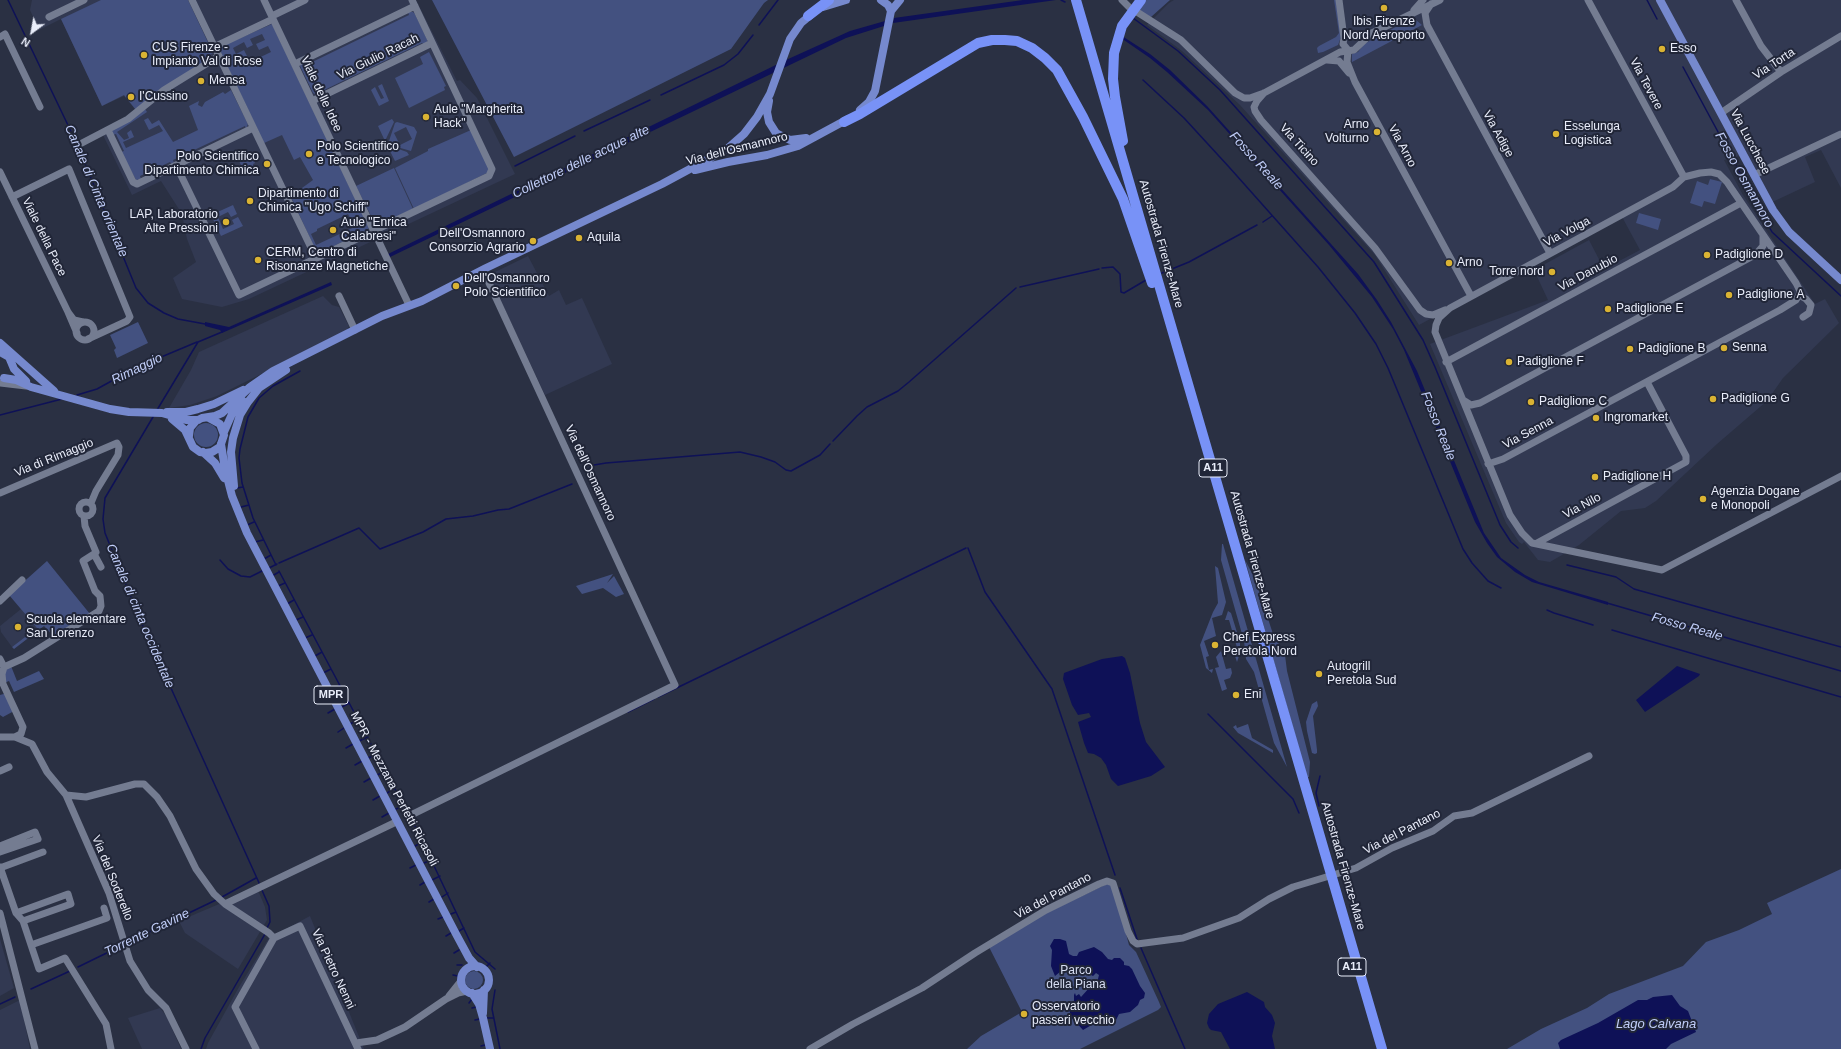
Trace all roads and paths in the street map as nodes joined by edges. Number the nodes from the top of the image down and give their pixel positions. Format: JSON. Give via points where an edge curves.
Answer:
{"nodes":[{"id":1,"x":84,"y":0,"type":"edge"},
{"id":2,"x":192,"y":0,"type":"edge"},
{"id":3,"x":264,"y":0,"type":"edge"},
{"id":4,"x":305,"y":0,"type":"edge"},
{"id":5,"x":829,"y":0,"type":"edge"},
{"id":6,"x":846,"y":0,"type":"edge"},
{"id":7,"x":882,"y":0,"type":"edge"},
{"id":8,"x":900,"y":0,"type":"edge"},
{"id":9,"x":1070,"y":0,"type":"edge"},
{"id":10,"x":1076,"y":0,"type":"edge"},
{"id":11,"x":1122,"y":0,"type":"edge"},
{"id":12,"x":1141,"y":0,"type":"edge"},
{"id":13,"x":1339,"y":0,"type":"edge"},
{"id":14,"x":1423,"y":0,"type":"edge"},
{"id":15,"x":1588,"y":0,"type":"edge"},
{"id":16,"x":1660,"y":0,"type":"edge"},
{"id":17,"x":1736,"y":0,"type":"edge"},
{"id":18,"x":1434,"y":2,"type":"edge"},
{"id":19,"x":413,"y":3,"type":"edge"},
{"id":20,"x":1133,"y":9,"type":"junction"},
{"id":21,"x":891,"y":11,"type":"junction"},
{"id":22,"x":1077,"y":15,"type":"junction"},
{"id":23,"x":1408,"y":15,"type":"junction"},
{"id":24,"x":808,"y":16,"type":"junction"},
{"id":25,"x":49,"y":17,"type":"dead end"},
{"id":26,"x":273,"y":17,"type":"junction"},
{"id":27,"x":1400,"y":19,"type":"junction"},
{"id":28,"x":1427,"y":25,"type":"junction"},
{"id":29,"x":1372,"y":33,"type":"junction"},
{"id":30,"x":2,"y":36,"type":"edge"},
{"id":31,"x":1841,"y":36,"type":"edge"},
{"id":32,"x":1354,"y":37,"type":"junction"},
{"id":33,"x":1344,"y":40,"type":"junction"},
{"id":34,"x":432,"y":43,"type":"junction"},
{"id":35,"x":1357,"y":46,"type":"junction"},
{"id":36,"x":214,"y":47,"type":"junction"},
{"id":37,"x":1348,"y":50,"type":"junction"},
{"id":38,"x":219,"y":56,"type":"junction"},
{"id":39,"x":1327,"y":60,"type":"junction"},
{"id":40,"x":295,"y":64,"type":"junction"},
{"id":41,"x":1781,"y":72,"type":"junction"},
{"id":42,"x":1355,"y":82,"type":"junction"},
{"id":43,"x":1264,"y":93,"type":"junction"},
{"id":44,"x":770,"y":94,"type":"junction"},
{"id":45,"x":312,"y":101,"type":"junction"},
{"id":46,"x":40,"y":107,"type":"dead end"},
{"id":47,"x":1721,"y":113,"type":"junction"},
{"id":48,"x":844,"y":122,"type":"junction"},
{"id":49,"x":253,"y":128,"type":"junction"},
{"id":50,"x":108,"y":130,"type":"junction"},
{"id":51,"x":822,"y":134,"type":"junction"},
{"id":52,"x":1841,"y":134,"type":"edge"},
{"id":53,"x":82,"y":143,"type":"dead end"},
{"id":54,"x":176,"y":165,"type":"junction"},
{"id":55,"x":0,"y":172,"type":"edge"},
{"id":56,"x":681,"y":174,"type":"junction"},
{"id":57,"x":1754,"y":175,"type":"junction"},
{"id":58,"x":1684,"y":177,"type":"junction"},
{"id":59,"x":12,"y":197,"type":"junction"},
{"id":60,"x":1741,"y":203,"type":"junction"},
{"id":61,"x":374,"y":230,"type":"junction"},
{"id":62,"x":1763,"y":235,"type":"junction"},
{"id":63,"x":1550,"y":253,"type":"junction"},
{"id":64,"x":1755,"y":255,"type":"junction"},
{"id":65,"x":1777,"y":256,"type":"junction"},
{"id":66,"x":316,"y":258,"type":"junction"},
{"id":67,"x":485,"y":269,"type":"junction"},
{"id":68,"x":1841,"y":280,"type":"edge"},
{"id":69,"x":1156,"y":283,"type":"junction"},
{"id":70,"x":1799,"y":295,"type":"junction"},
{"id":71,"x":339,"y":296,"type":"dead end"},
{"id":72,"x":1471,"y":296,"type":"junction"},
{"id":73,"x":409,"y":305,"type":"junction"},
{"id":74,"x":1450,"y":308,"type":"junction"},
{"id":75,"x":68,"y":312,"type":"junction"},
{"id":76,"x":395,"y":312,"type":"junction"},
{"id":77,"x":1803,"y":317,"type":"dead end"},
{"id":78,"x":83,"y":322,"type":"junction"},
{"id":79,"x":355,"y":330,"type":"junction"},
{"id":80,"x":77,"y":334,"type":"junction"},
{"id":81,"x":88,"y":339,"type":"junction"},
{"id":82,"x":0,"y":343,"type":"edge"},
{"id":83,"x":1,"y":352,"type":"edge"},
{"id":84,"x":1446,"y":362,"type":"junction"},
{"id":85,"x":12,"y":366,"type":"junction"},
{"id":86,"x":286,"y":370,"type":"junction"},
{"id":87,"x":2,"y":380,"type":"edge"},
{"id":88,"x":1647,"y":382,"type":"junction"},
{"id":89,"x":250,"y":387,"type":"junction"},
{"id":90,"x":49,"y":391,"type":"junction"},
{"id":91,"x":61,"y":395,"type":"junction"},
{"id":92,"x":1461,"y":396,"type":"junction"},
{"id":93,"x":1480,"y":404,"type":"junction"},
{"id":94,"x":161,"y":413,"type":"junction"},
{"id":95,"x":209,"y":418,"type":"junction"},
{"id":96,"x":198,"y":420,"type":"junction"},
{"id":97,"x":1471,"y":422,"type":"junction"},
{"id":98,"x":224,"y":432,"type":"junction"},
{"id":99,"x":189,"y":436,"type":"junction"},
{"id":100,"x":221,"y":444,"type":"junction"},
{"id":101,"x":203,"y":452,"type":"junction"},
{"id":102,"x":1488,"y":464,"type":"junction"},
{"id":103,"x":1841,"y":476,"type":"edge"},
{"id":104,"x":0,"y":493,"type":"edge"},
{"id":105,"x":234,"y":499,"type":"junction"},
{"id":106,"x":91,"y":504,"type":"junction"},
{"id":107,"x":84,"y":516,"type":"junction"},
{"id":108,"x":1537,"y":543,"type":"junction"},
{"id":109,"x":96,"y":552,"type":"dead end"},
{"id":110,"x":101,"y":567,"type":"dead end"},
{"id":111,"x":22,"y":580,"type":"dead end"},
{"id":112,"x":0,"y":601,"type":"edge"},
{"id":113,"x":0,"y":659,"type":"edge"},
{"id":114,"x":4,"y":667,"type":"junction"},
{"id":115,"x":0,"y":737,"type":"edge"},
{"id":116,"x":15,"y":737,"type":"junction"},
{"id":117,"x":1589,"y":756,"type":"dead end"},
{"id":118,"x":9,"y":767,"type":"dead end"},
{"id":119,"x":0,"y":770,"type":"edge"},
{"id":120,"x":66,"y":795,"type":"junction"},
{"id":121,"x":411,"y":815,"type":"dead end"},
{"id":122,"x":395,"y":819,"type":"junction"},
{"id":123,"x":0,"y":846,"type":"edge"},
{"id":124,"x":0,"y":852,"type":"edge"},
{"id":125,"x":44,"y":852,"type":"dead end"},
{"id":126,"x":0,"y":868,"type":"edge"},
{"id":127,"x":225,"y":904,"type":"junction"},
{"id":128,"x":104,"y":908,"type":"dead end"},
{"id":129,"x":0,"y":913,"type":"edge"},
{"id":130,"x":16,"y":913,"type":"junction"},
{"id":131,"x":23,"y":921,"type":"junction"},
{"id":132,"x":269,"y":933,"type":"junction"},
{"id":133,"x":6,"y":936,"type":"junction"},
{"id":134,"x":461,"y":943,"type":"junction"},
{"id":135,"x":32,"y":945,"type":"junction"},
{"id":136,"x":477,"y":967,"type":"junction"},
{"id":137,"x":464,"y":972,"type":"junction"},
{"id":138,"x":461,"y":981,"type":"junction"},
{"id":139,"x":484,"y":990,"type":"junction"},
{"id":140,"x":469,"y":992,"type":"junction"},
{"id":141,"x":446,"y":999,"type":"junction"},
{"id":142,"x":483,"y":1018,"type":"junction"},
{"id":143,"x":377,"y":1040,"type":"junction"},
{"id":144,"x":357,"y":1046,"type":"edge"},
{"id":145,"x":35,"y":1049,"type":"edge"},
{"id":146,"x":39,"y":1049,"type":"edge"},
{"id":147,"x":111,"y":1049,"type":"edge"},
{"id":148,"x":186,"y":1049,"type":"edge"},
{"id":149,"x":256,"y":1049,"type":"edge"},
{"id":150,"x":368,"y":1049,"type":"edge"},
{"id":151,"x":490,"y":1049,"type":"edge"},
{"id":152,"x":810,"y":1049,"type":"edge"},
{"id":153,"x":1376,"y":1049,"type":"edge"},
{"id":154,"x":1382,"y":1049,"type":"edge"}],
"edges":[{"from":1,"to":25,"type":"street"},
{"from":2,"to":36,"type":"street"},
{"from":3,"to":26,"type":"street","name":"Viale delle Idee"},
{"from":4,"to":26,"type":"street"},
{"from":5,"to":24,"type":"highway"},
{"from":6,"to":24,"type":"main road","name":"Via dell'Osmannoro","via":[[828,5]]},
{"from":7,"to":21,"type":"main road"},
{"from":8,"to":21,"type":"main road","name":"Via dell'Osmannoro"},
{"from":9,"to":22,"type":"highway","name":"Autostrada Firenze-Mare","number":"A11"},
{"from":10,"to":22,"type":"highway","name":"Autostrada Firenze-Mare","number":"A11"},
{"from":11,"to":20,"type":"street"},
{"from":12,"to":20,"type":"highway"},
{"from":13,"to":33,"type":"street","name":"Via Arno"},
{"from":14,"to":23,"type":"street"},
{"from":15,"to":58,"type":"street","name":"Via Tevere"},
{"from":16,"to":47,"type":"main road","name":"Via Lucchese"},
{"from":17,"to":41,"type":"street","via":[[1761,46]]},
{"from":18,"to":23,"type":"street"},
{"from":18,"to":28,"type":"street","via":[[1425,12]]},
{"from":19,"to":34,"type":"street"},
{"from":19,"to":40,"type":"street"},
{"from":20,"to":43,"type":"street","via":[[1181,40],[1241,97],[1250,98]]},
{"from":20,"to":69,"type":"highway","via":[[1120,33],[1114,53],[1113,74],[1118,117]]},
{"from":21,"to":48,"type":"main road","name":"Via dell'Osmannoro","via":[[872,97],[866,106]]},
{"from":22,"to":69,"type":"highway","name":"Autostrada Firenze-Mare","number":"A11"},
{"from":23,"to":27,"type":"street"},
{"from":24,"to":44,"type":"main road","name":"Via dell'Osmannoro","via":[[792,35]]},
{"from":26,"to":36,"type":"street"},
{"from":26,"to":40,"type":"street","name":"Viale delle Idee"},
{"from":27,"to":28,"type":"street","via":[[1414,16]]},
{"from":27,"to":29,"type":"street"},
{"from":28,"to":63,"type":"street","name":"Via Adige"},
{"from":29,"to":32,"type":"street"},
{"from":29,"to":35,"type":"street"},
{"from":30,"to":46,"type":"street"},
{"from":31,"to":41,"type":"street","name":"Via Torta"},
{"from":32,"to":33,"type":"street","via":[[1348,36]]},
{"from":32,"to":35,"type":"street","via":[[1358,42]]},
{"from":33,"to":37,"type":"street","name":"Via Arno","via":[[1344,47]]},
{"from":34,"to":45,"type":"street","name":"Via Giulio Racah"},
{"from":34,"to":61,"type":"street","via":[[492,169],[488,176]]},
{"from":35,"to":37,"type":"street","via":[[1354,50]]},
{"from":36,"to":38,"type":"street"},
{"from":37,"to":39,"type":"street"},
{"from":37,"to":42,"type":"street","name":"Via Arno","via":[[1348,62]]},
{"from":38,"to":49,"type":"street"},
{"from":38,"to":50,"type":"street","via":[[164,90],[128,119]]},
{"from":39,"to":42,"type":"street","via":[[1339,62]]},
{"from":39,"to":43,"type":"street"},
{"from":40,"to":45,"type":"street","name":"Viale delle Idee"},
{"from":41,"to":47,"type":"street","name":"Via Torta"},
{"from":42,"to":72,"type":"street","name":"Via Arno"},
{"from":43,"to":74,"type":"street","name":"Via Ticino","via":[[1255,104],[1257,115],[1376,248],[1420,310],[1426,314],[1433,314]]},
{"from":44,"to":51,"type":"main road","via":[[768,117],[776,133],[790,140]]},
{"from":44,"to":56,"type":"main road","name":"Via dell'Osmannoro","via":[[751,125],[736,142]]},
{"from":45,"to":61,"type":"street","name":"Viale delle Idee"},
{"from":47,"to":57,"type":"main road","name":"Via Lucchese"},
{"from":48,"to":51,"type":"main road","name":"Via dell'Osmannoro"},
{"from":48,"to":69,"type":"highway","via":[[978,43],[1004,40],[1032,48],[1057,70],[1083,117],[1123,199]]},
{"from":49,"to":54,"type":"street"},
{"from":49,"to":66,"type":"street"},
{"from":50,"to":53,"type":"street"},
{"from":50,"to":54,"type":"street","via":[[135,183]]},
{"from":51,"to":56,"type":"main road","name":"Via dell'Osmannoro","via":[[787,150]]},
{"from":52,"to":57,"type":"street"},
{"from":54,"to":66,"type":"street","via":[[239,295]]},
{"from":55,"to":59,"type":"street","name":"Viale della Pace"},
{"from":56,"to":67,"type":"main road","name":"Via dell'Osmannoro"},
{"from":57,"to":68,"type":"main road","name":"Via Lucchese","via":[[1783,225]]},
{"from":58,"to":60,"type":"street","name":"Via Volga","via":[[1711,172],[1719,174]]},
{"from":58,"to":63,"type":"street","name":"Via Volga","via":[[1673,187]]},
{"from":59,"to":75,"type":"street","name":"Viale della Pace"},
{"from":59,"to":81,"type":"street","via":[[70,171],[130,317],[127,321]]},
{"from":60,"to":62,"type":"street","name":"Via Volga"},
{"from":60,"to":84,"type":"street","name":"Via Danubio"},
{"from":61,"to":66,"type":"street"},
{"from":61,"to":73,"type":"street","name":"Viale delle Idee"},
{"from":62,"to":64,"type":"street","via":[[1763,246]]},
{"from":62,"to":65,"type":"street","name":"Via Volga"},
{"from":63,"to":72,"type":"street","name":"Via Volga"},
{"from":64,"to":65,"type":"street","via":[[1767,252]]},
{"from":64,"to":93,"type":"street"},
{"from":65,"to":70,"type":"street","name":"Via Volga","via":[[1798,288]]},
{"from":67,"to":73,"type":"main road","name":"Via dell'Osmannoro","via":[[473,272]]},
{"from":67,"to":121,"type":"street","name":"Via dell'Osmannoro","via":[[675,686]]},
{"from":69,"to":153,"type":"highway","name":"Autostrada Firenze-Mare","number":"A11"},
{"from":69,"to":154,"type":"highway","name":"Autostrada Firenze-Mare","number":"A11"},
{"from":70,"to":77,"type":"street","via":[[1811,305],[1810,312]]},
{"from":70,"to":88,"type":"street","name":"Via Senna","via":[[1792,303]]},
{"from":71,"to":79,"type":"street"},
{"from":72,"to":74,"type":"street","name":"Via Volga"},
{"from":73,"to":76,"type":"main road","name":"Via dell'Osmannoro"},
{"from":74,"to":84,"type":"street","name":"Via Volga","via":[[1439,318],[1435,328]]},
{"from":75,"to":78,"type":"street","via":[[74,320]]},
{"from":75,"to":80,"type":"street","name":"Viale della Pace"},
{"from":76,"to":79,"type":"main road","name":"Via dell'Osmannoro"},
{"from":76,"to":86,"type":"main road","name":"Via dell'Osmannoro"},
{"from":78,"to":80,"type":"street","via":[[77,328]]},
{"from":78,"to":81,"type":"street","via":[[89,322],[94,328]]},
{"from":79,"to":89,"type":"main road","name":"Via dell'Osmannoro","via":[[273,371]]},
{"from":80,"to":81,"type":"street"},
{"from":82,"to":91,"type":"main road"},
{"from":83,"to":85,"type":"main road","name":"Via dell'Osmannoro","via":[[9,357]]},
{"from":84,"to":92,"type":"street","name":"Via Volga"},
{"from":85,"to":87,"type":"main road","name":"Via dell'Osmannoro","via":[[9,374]]},
{"from":85,"to":90,"type":"main road","name":"Via dell'Osmannoro","via":[[23,379]]},
{"from":86,"to":98,"type":"main road","name":"Via dell'Osmannoro","via":[[270,377],[252,390],[232,414]]},
{"from":86,"to":105,"type":"main road","number":"MPR","via":[[254,393],[240,415],[233,438],[231,458]]},
{"from":87,"to":90,"type":"main road","name":"Via dell'Osmannoro","via":[[16,380]]},
{"from":88,"to":102,"type":"street","name":"Via Senna","via":[[1503,459]]},
{"from":88,"to":108,"type":"street","name":"Via Nilo","via":[[1687,458],[1684,464]]},
{"from":89,"to":94,"type":"main road","via":[[206,407]]},
{"from":89,"to":95,"type":"main road","name":"Via dell'Osmannoro","via":[[225,411]]},
{"from":90,"to":91,"type":"main road","name":"Via dell'Osmannoro"},
{"from":91,"to":94,"type":"main road","name":"Via dell'Osmannoro","via":[[110,409]]},
{"from":92,"to":93,"type":"street","via":[[1468,404]]},
{"from":92,"to":97,"type":"street","name":"Via Volga"},
{"from":93,"to":97,"type":"street","via":[[1472,412]]},
{"from":94,"to":96,"type":"main road","name":"Via dell'Osmannoro","via":[[186,420]]},
{"from":94,"to":99,"type":"main road","name":"Via dell'Osmannoro","via":[[177,422]]},
{"from":95,"to":96,"type":"main road","name":"Via dell'Osmannoro"},
{"from":95,"to":98,"type":"main road","via":[[218,422]]},
{"from":96,"to":99,"type":"main road","via":[[192,425]]},
{"from":97,"to":102,"type":"street","name":"Via Volga"},
{"from":98,"to":100,"type":"main road","name":"Via dell'Osmannoro"},
{"from":99,"to":101,"type":"main road","name":"Via dell'Osmannoro","via":[[193,447]]},
{"from":100,"to":101,"type":"main road","via":[[212,452]]},
{"from":100,"to":105,"type":"main road","name":"MPR - Mezzana Perfetti Ricasoli","number":"MPR","via":[[224,469]]},
{"from":101,"to":105,"type":"main road","name":"MPR - Mezzana Perfetti Ricasoli","number":"MPR","via":[[218,467]]},
{"from":102,"to":108,"type":"street","via":[[1515,524],[1529,541]]},
{"from":103,"to":108,"type":"street","via":[[1662,570]]},
{"from":104,"to":106,"type":"street","name":"Via di Rimaggio","via":[[117,443],[118,455]]},
{"from":105,"to":122,"type":"main road","name":"MPR - Mezzana Perfetti Ricasoli","number":"MPR","via":[[262,564]]},
{"from":106,"to":107,"type":"street","via":[[92,512],[89,516]]},
{"from":106,"to":107,"type":"street","via":[[87,501],[80,504],[79,511]]},
{"from":107,"to":109,"type":"street","via":[[85,526]]},
{"from":110,"to":114,"type":"street","via":[[94,554],[83,561],[100,596],[99,611],[24,658]]},
{"from":111,"to":112,"type":"street"},
{"from":113,"to":114,"type":"street"},
{"from":114,"to":116,"type":"street","via":[[3,684],[23,727],[21,734]]},
{"from":115,"to":116,"type":"street"},
{"from":116,"to":120,"type":"street","name":"Via del Soderello","via":[[32,744],[47,772]]},
{"from":117,"to":152,"type":"street","name":"Via del Pantano","via":[[1472,812],[1454,816],[1433,831],[1392,848],[1345,873],[1282,892],[1233,921],[1183,938],[1137,944],[1133,942],[1113,883],[1107,881],[1098,884],[1046,910],[922,988]]},
{"from":118,"to":119,"type":"street"},
{"from":120,"to":127,"type":"street","via":[[86,797],[144,784],[170,816],[203,880]]},
{"from":120,"to":148,"type":"street","name":"Via del Soderello","via":[[109,893],[130,961],[148,990],[166,1008]]},
{"from":122,"to":127,"type":"street"},
{"from":122,"to":134,"type":"main road","name":"MPR - Mezzana Perfetti Ricasoli","number":"MPR"},
{"from":123,"to":124,"type":"street","via":[[35,832],[38,840]]},
{"from":125,"to":126,"type":"street"},
{"from":126,"to":130,"type":"street"},
{"from":127,"to":132,"type":"street"},
{"from":128,"to":135,"type":"street","via":[[108,918]]},
{"from":129,"to":133,"type":"street"},
{"from":130,"to":131,"type":"street"},
{"from":130,"to":131,"type":"street","via":[[68,894],[71,904]]},
{"from":131,"to":135,"type":"street"},
{"from":132,"to":144,"type":"street","name":"Via Pietro Nenni","via":[[300,926]]},
{"from":132,"to":149,"type":"street","via":[[235,1006]]},
{"from":133,"to":145,"type":"street"},
{"from":133,"to":146,"type":"street","via":[[28,1004]]},
{"from":134,"to":136,"type":"main road","name":"MPR - Mezzana Perfetti Ricasoli","number":"MPR"},
{"from":134,"to":137,"type":"main road","name":"MPR - Mezzana Perfetti Ricasoli","number":"MPR","via":[[465,960]]},
{"from":135,"to":147,"type":"street","via":[[39,968],[65,958],[106,1024]]},
{"from":136,"to":137,"type":"main road"},
{"from":136,"to":139,"type":"main road","via":[[488,975],[489,982]]},
{"from":137,"to":138,"type":"main road"},
{"from":138,"to":140,"type":"main road"},
{"from":138,"to":141,"type":"street"},
{"from":139,"to":140,"type":"main road","via":[[477,994]]},
{"from":139,"to":142,"type":"main road"},
{"from":140,"to":141,"type":"street","via":[[458,993]]},
{"from":140,"to":142,"type":"main road","via":[[478,1004]]},
{"from":141,"to":143,"type":"street","via":[[405,1027]]},
{"from":142,"to":151,"type":"main road"},
{"from":143,"to":144,"type":"street"},
{"from":143,"to":150,"type":"street"}]}
